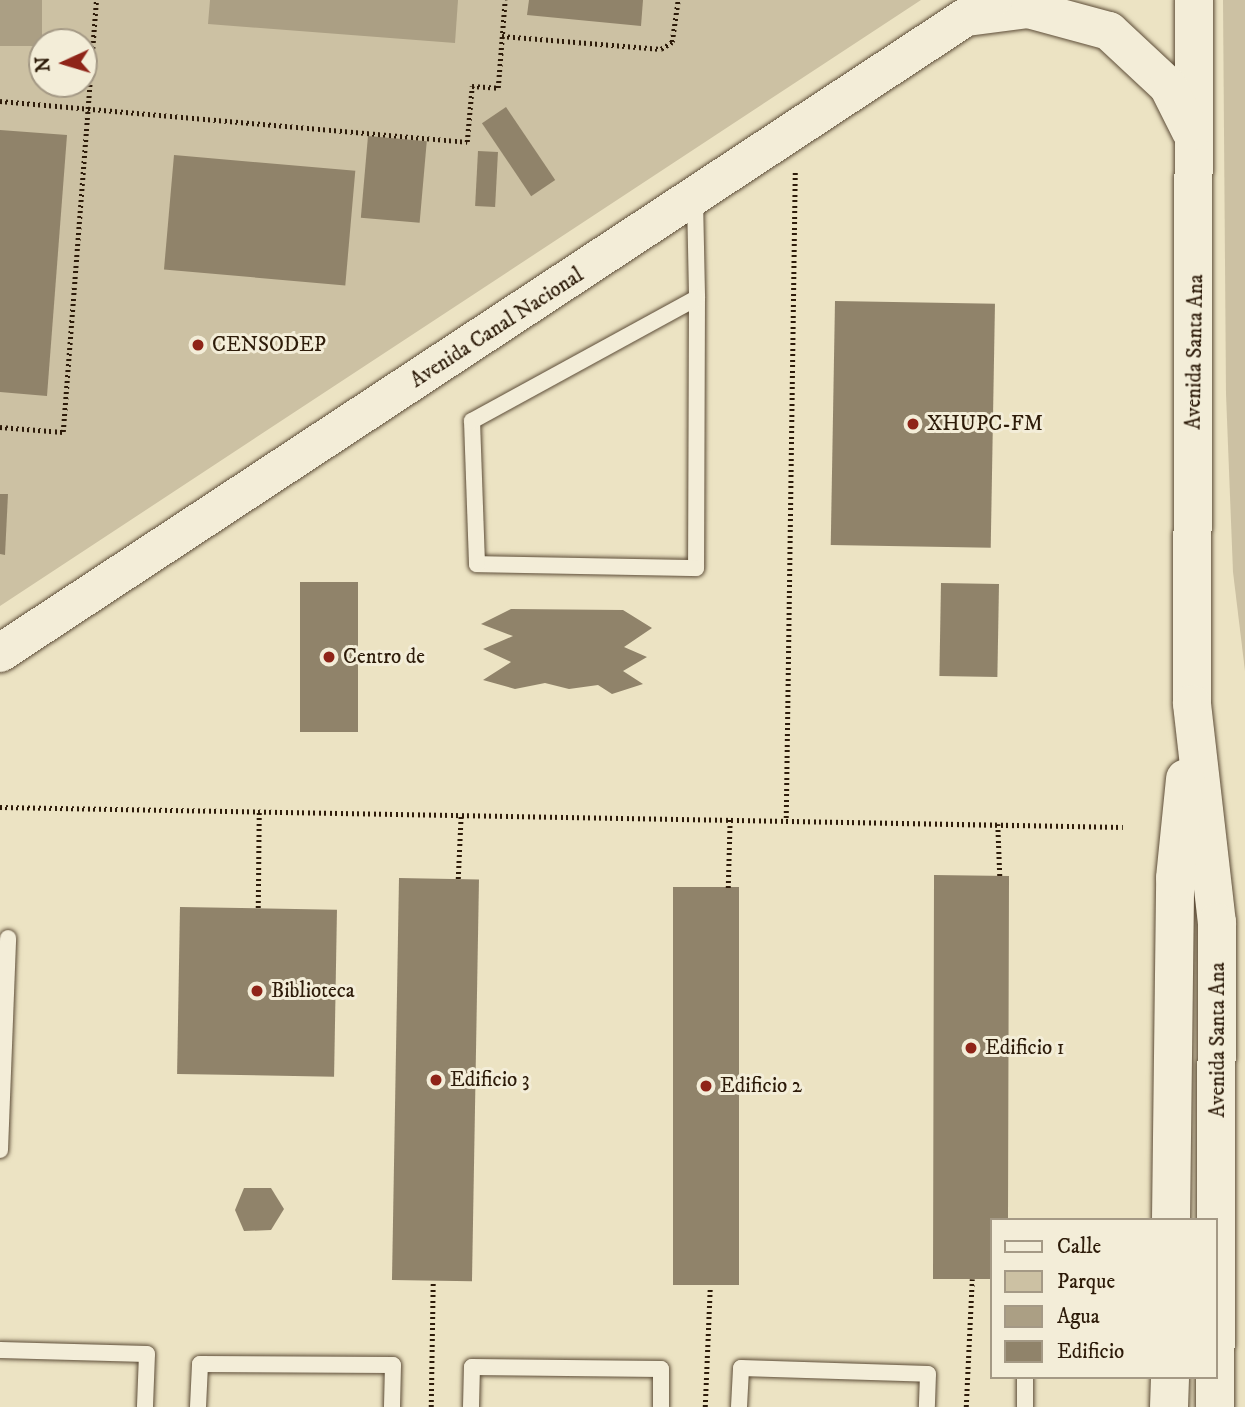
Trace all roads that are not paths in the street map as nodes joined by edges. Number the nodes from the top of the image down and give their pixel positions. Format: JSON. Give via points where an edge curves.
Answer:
{"nodes":[{"id":1,"x":992,"y":0,"type":"edge"},
{"id":2,"x":1194,"y":0,"type":"edge"},
{"id":3,"x":946,"y":26,"type":"junction"},
{"id":4,"x":1198,"y":160,"type":"junction"},
{"id":5,"x":695,"y":199,"type":"junction"},
{"id":6,"x":697,"y":298,"type":"junction"},
{"id":7,"x":0,"y":653,"type":"edge"},
{"id":8,"x":1192,"y":704,"type":"junction"},
{"id":9,"x":8,"y":938,"type":"dead end"},
{"id":10,"x":0,"y":1150,"type":"edge"},
{"id":11,"x":1171,"y":1218,"type":"edge"},
{"id":12,"x":1217,"y":1278,"type":"edge"},
{"id":13,"x":0,"y":1350,"type":"edge"},
{"id":14,"x":1025,"y":1379,"type":"edge"},
{"id":15,"x":1170,"y":1379,"type":"edge"},
{"id":16,"x":1215,"y":1379,"type":"edge"},
{"id":17,"x":145,"y":1407,"type":"edge"},
{"id":18,"x":198,"y":1407,"type":"edge"},
{"id":19,"x":392,"y":1407,"type":"edge"},
{"id":20,"x":471,"y":1407,"type":"edge"},
{"id":21,"x":661,"y":1407,"type":"edge"},
{"id":22,"x":739,"y":1407,"type":"edge"},
{"id":23,"x":927,"y":1407,"type":"edge"},
{"id":24,"x":1025,"y":1407,"type":"edge"},
{"id":25,"x":1169,"y":1407,"type":"edge"},
{"id":26,"x":1215,"y":1407,"type":"edge"}],
"edges":[{"from":1,"to":3,"type":"street","name":"Avenida Canal Nacional"},
{"from":2,"to":4,"type":"street","name":"Avenida Santa Ana"},
{"from":3,"to":4,"type":"street","via":[[1028,9],[1109,32],[1168,86]]},
{"from":3,"to":5,"type":"street","name":"Avenida Canal Nacional"},
{"from":4,"to":8,"type":"street","name":"Avenida Santa Ana"},
{"from":5,"to":6,"type":"lane"},
{"from":5,"to":7,"type":"street","name":"Avenida Canal Nacional"},
{"from":6,"to":6,"type":"lane","via":[[472,421],[477,564],[696,568]]},
{"from":8,"to":11,"type":"street","name":"Avenida Santa Ana","via":[[1175,878]]},
{"from":8,"to":12,"type":"street","name":"Avenida Santa Ana","via":[[1217,922]]},
{"from":9,"to":10,"type":"lane"},
{"from":13,"to":17,"type":"lane","via":[[147,1354]]},
{"from":14,"to":24,"type":"lane"},
{"from":15,"to":25,"type":"street"},
{"from":16,"to":26,"type":"street","name":"Avenida Santa Ana"},
{"from":18,"to":19,"type":"lane","via":[[200,1364],[393,1365]]},
{"from":20,"to":21,"type":"lane","via":[[472,1367],[662,1369]]},
{"from":22,"to":23,"type":"lane","via":[[741,1368],[928,1374]]}]}
